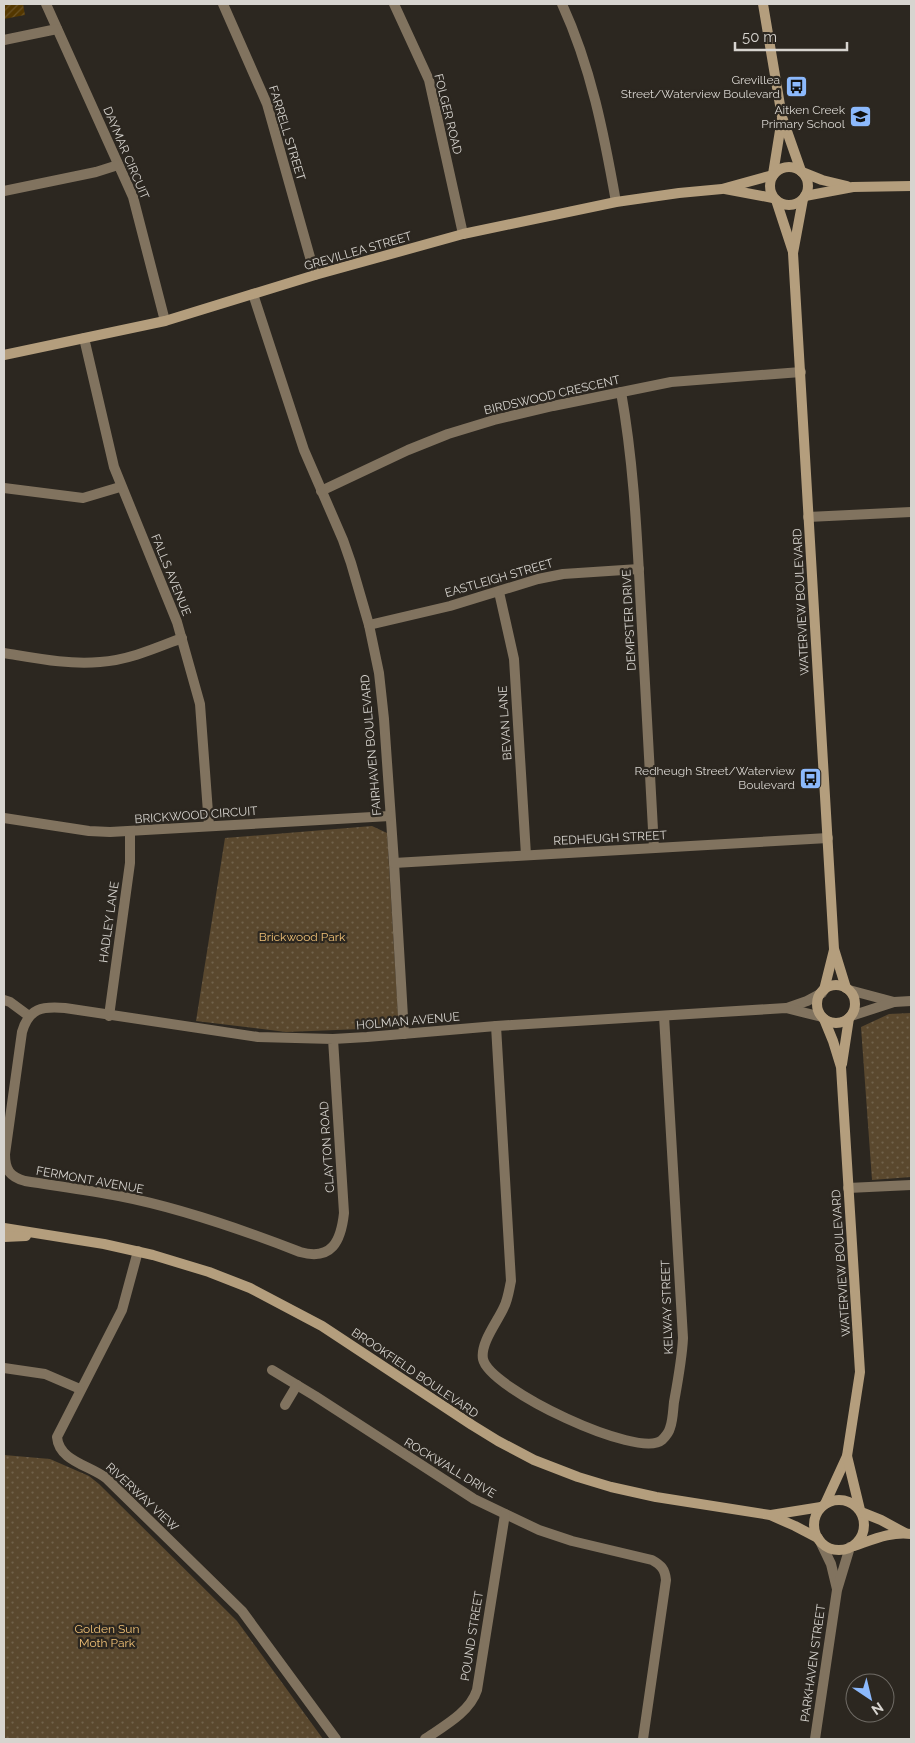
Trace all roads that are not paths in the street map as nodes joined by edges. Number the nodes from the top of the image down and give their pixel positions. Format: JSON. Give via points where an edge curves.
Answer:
{"nodes":[{"id":1,"x":46,"y":4,"type":"edge"},
{"id":2,"x":223,"y":4,"type":"edge"},
{"id":3,"x":394,"y":4,"type":"edge"},
{"id":4,"x":562,"y":4,"type":"edge"},
{"id":5,"x":763,"y":4,"type":"edge"},
{"id":6,"x":57,"y":29,"type":"junction"},
{"id":7,"x":4,"y":40,"type":"edge"},
{"id":8,"x":782,"y":117,"type":"junction"},
{"id":9,"x":118,"y":165,"type":"junction"},
{"id":10,"x":802,"y":171,"type":"junction"},
{"id":11,"x":773,"y":174,"type":"junction"},
{"id":12,"x":911,"y":186,"type":"edge"},
{"id":13,"x":853,"y":187,"type":"junction"},
{"id":14,"x":722,"y":188,"type":"junction"},
{"id":15,"x":4,"y":192,"type":"edge"},
{"id":16,"x":804,"y":198,"type":"junction"},
{"id":17,"x":774,"y":199,"type":"junction"},
{"id":18,"x":616,"y":202,"type":"junction"},
{"id":19,"x":463,"y":234,"type":"junction"},
{"id":20,"x":793,"y":253,"type":"junction"},
{"id":21,"x":315,"y":275,"type":"junction"},
{"id":22,"x":254,"y":294,"type":"junction"},
{"id":23,"x":165,"y":321,"type":"junction"},
{"id":24,"x":84,"y":338,"type":"junction"},
{"id":25,"x":4,"y":355,"type":"edge"},
{"id":26,"x":801,"y":372,"type":"junction"},
{"id":27,"x":621,"y":392,"type":"junction"},
{"id":28,"x":120,"y":487,"type":"junction"},
{"id":29,"x":4,"y":488,"type":"edge"},
{"id":30,"x":322,"y":491,"type":"junction"},
{"id":31,"x":911,"y":512,"type":"edge"},
{"id":32,"x":808,"y":517,"type":"junction"},
{"id":33,"x":639,"y":569,"type":"junction"},
{"id":34,"x":499,"y":592,"type":"junction"},
{"id":35,"x":369,"y":625,"type":"junction"},
{"id":36,"x":182,"y":638,"type":"junction"},
{"id":37,"x":4,"y":653,"type":"edge"},
{"id":38,"x":390,"y":816,"type":"junction"},
{"id":39,"x":4,"y":818,"type":"edge"},
{"id":40,"x":210,"y":826,"type":"junction"},
{"id":41,"x":130,"y":831,"type":"junction"},
{"id":42,"x":828,"y":838,"type":"junction"},
{"id":43,"x":654,"y":848,"type":"junction"},
{"id":44,"x":526,"y":855,"type":"junction"},
{"id":45,"x":394,"y":863,"type":"junction"},
{"id":46,"x":834,"y":949,"type":"junction"},
{"id":47,"x":848,"y":989,"type":"junction"},
{"id":48,"x":823,"y":992,"type":"junction"},
{"id":49,"x":4,"y":1000,"type":"edge"},
{"id":50,"x":894,"y":1002,"type":"junction"},
{"id":51,"x":911,"y":1002,"type":"edge"},
{"id":52,"x":786,"y":1008,"type":"junction"},
{"id":53,"x":32,"y":1014,"type":"junction"},
{"id":54,"x":109,"y":1016,"type":"junction"},
{"id":55,"x":664,"y":1016,"type":"junction"},
{"id":56,"x":850,"y":1017,"type":"junction"},
{"id":57,"x":823,"y":1018,"type":"junction"},
{"id":58,"x":496,"y":1026,"type":"junction"},
{"id":59,"x":404,"y":1034,"type":"junction"},
{"id":60,"x":333,"y":1039,"type":"junction"},
{"id":61,"x":841,"y":1068,"type":"junction"},
{"id":62,"x":911,"y":1185,"type":"edge"},
{"id":63,"x":848,"y":1188,"type":"junction"},
{"id":64,"x":4,"y":1228,"type":"edge"},
{"id":65,"x":52,"y":1236,"type":"junction"},
{"id":66,"x":4,"y":1237,"type":"edge"},
{"id":67,"x":329,"y":1250,"type":"joint"},
{"id":68,"x":138,"y":1251,"type":"junction"},
{"id":69,"x":4,"y":1368,"type":"edge"},
{"id":70,"x":272,"y":1370,"type":"dead end"},
{"id":71,"x":297,"y":1385,"type":"junction"},
{"id":72,"x":80,"y":1389,"type":"junction"},
{"id":73,"x":285,"y":1405,"type":"dead end"},
{"id":74,"x":847,"y":1456,"type":"junction"},
{"id":75,"x":823,"y":1506,"type":"junction"},
{"id":76,"x":860,"y":1511,"type":"junction"},
{"id":77,"x":505,"y":1514,"type":"junction"},
{"id":78,"x":770,"y":1515,"type":"junction"},
{"id":79,"x":908,"y":1534,"type":"edge"},
{"id":80,"x":819,"y":1539,"type":"junction"},
{"id":81,"x":852,"y":1546,"type":"junction"},
{"id":82,"x":837,"y":1590,"type":"junction"},
{"id":83,"x":336,"y":1739,"type":"edge"},
{"id":84,"x":425,"y":1739,"type":"edge"},
{"id":85,"x":643,"y":1739,"type":"edge"},
{"id":86,"x":815,"y":1739,"type":"edge"}],
"edges":[{"from":1,"to":6,"type":"street","name":"DAYMAR CIRCUIT"},
{"from":2,"to":21,"type":"street","name":"FARRELL STREET","via":[[267,104]]},
{"from":3,"to":19,"type":"street","name":"FOLGER ROAD","via":[[429,80]]},
{"from":4,"to":18,"type":"street","via":[[591,84]]},
{"from":5,"to":8,"type":"street"},
{"from":6,"to":7,"type":"street"},
{"from":6,"to":9,"type":"street","name":"DAYMAR CIRCUIT"},
{"from":8,"to":10,"type":"street"},
{"from":8,"to":11,"type":"street"},
{"from":9,"to":15,"type":"street"},
{"from":9,"to":23,"type":"street","name":"DAYMAR CIRCUIT","via":[[133,197]]},
{"from":10,"to":11,"type":"street","via":[[784,167]]},
{"from":10,"to":13,"type":"street","via":[[822,180]]},
{"from":10,"to":16,"type":"street","via":[[807,181]]},
{"from":11,"to":14,"type":"street","name":"GREVILLEA STREET"},
{"from":11,"to":17,"type":"street","via":[[769,186]]},
{"from":12,"to":13,"type":"street"},
{"from":13,"to":16,"type":"street"},
{"from":14,"to":17,"type":"street","name":"GREVILLEA STREET"},
{"from":14,"to":18,"type":"street","name":"GREVILLEA STREET"},
{"from":16,"to":17,"type":"street","via":[[793,205]]},
{"from":16,"to":20,"type":"street","name":"WATERVIEW BOULEVARD"},
{"from":17,"to":20,"type":"street","name":"WATERVIEW BOULEVARD"},
{"from":18,"to":19,"type":"street","name":"GREVILLEA STREET"},
{"from":19,"to":21,"type":"street","name":"GREVILLEA STREET"},
{"from":20,"to":26,"type":"street","name":"WATERVIEW BOULEVARD"},
{"from":21,"to":22,"type":"street","name":"GREVILLEA STREET"},
{"from":22,"to":23,"type":"street","name":"GREVILLEA STREET"},
{"from":22,"to":30,"type":"street","name":"FAIRHAVEN BOULEVARD","via":[[304,450]]},
{"from":23,"to":24,"type":"street","name":"GREVILLEA STREET"},
{"from":24,"to":25,"type":"street","name":"GREVILLEA STREET"},
{"from":24,"to":28,"type":"street","name":"FALLS AVENUE"},
{"from":26,"to":27,"type":"street","name":"BIRDSWOOD CRESCENT","via":[[671,382]]},
{"from":26,"to":32,"type":"street","name":"WATERVIEW BOULEVARD"},
{"from":27,"to":30,"type":"street","name":"BIRDSWOOD CRESCENT","via":[[494,420],[448,434],[382,461]]},
{"from":27,"to":33,"type":"street","name":"DEMPSTER DRIVE","via":[[629,439]]},
{"from":28,"to":29,"type":"street","via":[[83,498]]},
{"from":28,"to":36,"type":"street","name":"FALLS AVENUE"},
{"from":30,"to":35,"type":"street","name":"FAIRHAVEN BOULEVARD","via":[[345,547]]},
{"from":31,"to":32,"type":"street"},
{"from":32,"to":42,"type":"street","name":"WATERVIEW BOULEVARD"},
{"from":33,"to":34,"type":"street","name":"EASTLEIGH STREET","via":[[563,574]]},
{"from":33,"to":43,"type":"street","name":"DEMPSTER DRIVE"},
{"from":34,"to":35,"type":"street","name":"EASTLEIGH STREET"},
{"from":34,"to":44,"type":"street","name":"BEVAN LANE","via":[[514,658]]},
{"from":35,"to":38,"type":"street","name":"FAIRHAVEN BOULEVARD","via":[[380,682]]},
{"from":36,"to":37,"type":"street","via":[[126,658],[101,662],[71,662]]},
{"from":36,"to":40,"type":"street","name":"FALLS AVENUE","via":[[200,704]]},
{"from":38,"to":40,"type":"street","name":"BRICKWOOD CIRCUIT"},
{"from":38,"to":45,"type":"street","name":"FAIRHAVEN BOULEVARD"},
{"from":39,"to":41,"type":"street","name":"BRICKWOOD CIRCUIT","via":[[89,831]]},
{"from":40,"to":41,"type":"street","name":"BRICKWOOD CIRCUIT"},
{"from":41,"to":54,"type":"street","name":"HADLEY LANE","via":[[130,863]]},
{"from":42,"to":43,"type":"street","name":"REDHEUGH STREET"},
{"from":42,"to":46,"type":"street","name":"WATERVIEW BOULEVARD"},
{"from":43,"to":44,"type":"street","name":"REDHEUGH STREET"},
{"from":44,"to":45,"type":"street","name":"REDHEUGH STREET"},
{"from":45,"to":59,"type":"street","name":"FAIRHAVEN BOULEVARD"},
{"from":46,"to":47,"type":"street","name":"WATERVIEW BOULEVARD"},
{"from":46,"to":48,"type":"street","name":"WATERVIEW BOULEVARD"},
{"from":47,"to":48,"type":"street","via":[[835,986]]},
{"from":47,"to":50,"type":"street"},
{"from":47,"to":56,"type":"street","via":[[855,1006]]},
{"from":48,"to":52,"type":"street","name":"HOLMAN AVENUE"},
{"from":48,"to":57,"type":"street","via":[[818,1007]]},
{"from":49,"to":53,"type":"street"},
{"from":50,"to":51,"type":"street"},
{"from":50,"to":56,"type":"street"},
{"from":52,"to":55,"type":"street","name":"HOLMAN AVENUE"},
{"from":52,"to":57,"type":"street","name":"HOLMAN AVENUE"},
{"from":53,"to":54,"type":"street","name":"HOLMAN AVENUE","via":[[50,1007]]},
{"from":53,"to":67,"type":"street","name":"FERMONT AVENUE","via":[[22,1032],[4,1154],[9,1174],[25,1181],[170,1208],[312,1255]]},
{"from":54,"to":60,"type":"street","name":"HOLMAN AVENUE","via":[[258,1037]]},
{"from":55,"to":58,"type":"street","name":"HOLMAN AVENUE"},
{"from":55,"to":58,"type":"street","name":"KELWAY STREET","via":[[682,1356],[670,1428],[662,1439],[645,1445],[559,1416],[501,1379],[484,1363],[484,1347],[505,1306],[511,1281]]},
{"from":56,"to":57,"type":"street","via":[[839,1023]]},
{"from":56,"to":61,"type":"street","name":"WATERVIEW BOULEVARD"},
{"from":57,"to":61,"type":"street","name":"WATERVIEW BOULEVARD"},
{"from":58,"to":59,"type":"street","name":"HOLMAN AVENUE"},
{"from":59,"to":60,"type":"street","name":"HOLMAN AVENUE"},
{"from":60,"to":67,"type":"street","name":"CLAYTON ROAD","via":[[344,1213],[342,1230]]},
{"from":61,"to":63,"type":"street","name":"WATERVIEW BOULEVARD"},
{"from":62,"to":63,"type":"street"},
{"from":63,"to":74,"type":"street","name":"WATERVIEW BOULEVARD","via":[[860,1372]]},
{"from":64,"to":65,"type":"street","name":"BROOKFIELD BOULEVARD"},
{"from":65,"to":66,"type":"street","name":"BROOKFIELD BOULEVARD"},
{"from":65,"to":68,"type":"street","name":"BROOKFIELD BOULEVARD"},
{"from":68,"to":72,"type":"street","name":"RIVERWAY VIEW","via":[[122,1310]]},
{"from":68,"to":78,"type":"street","name":"BROOKFIELD BOULEVARD","via":[[209,1272],[281,1303],[479,1429],[534,1460],[611,1487]]},
{"from":69,"to":72,"type":"street","via":[[45,1374]]},
{"from":70,"to":71,"type":"street","name":"ROCKWALL DRIVE"},
{"from":71,"to":73,"type":"street"},
{"from":71,"to":77,"type":"street","name":"ROCKWALL DRIVE","via":[[440,1478]]},
{"from":72,"to":83,"type":"street","name":"RIVERWAY VIEW","via":[[58,1436],[60,1449],[69,1458],[106,1478],[242,1611]]},
{"from":74,"to":75,"type":"street","name":"WATERVIEW BOULEVARD"},
{"from":74,"to":76,"type":"street","name":"WATERVIEW BOULEVARD"},
{"from":75,"to":76,"type":"street","via":[[832,1501],[847,1501]]},
{"from":75,"to":78,"type":"street","name":"BROOKFIELD BOULEVARD"},
{"from":75,"to":80,"type":"street","via":[[814,1522]]},
{"from":76,"to":79,"type":"street"},
{"from":76,"to":81,"type":"street","via":[[864,1527],[859,1541]]},
{"from":77,"to":84,"type":"street","name":"POUND STREET","via":[[474,1700]]},
{"from":77,"to":85,"type":"street","name":"ROCKWALL DRIVE","via":[[572,1541],[652,1560],[663,1568],[666,1580]]},
{"from":78,"to":80,"type":"street","name":"BROOKFIELD BOULEVARD"},
{"from":79,"to":81,"type":"street","via":[[880,1537]]},
{"from":80,"to":81,"type":"street","via":[[834,1549]]},
{"from":80,"to":82,"type":"street","name":"PARKHAVEN STREET","via":[[831,1564]]},
{"from":81,"to":82,"type":"street","name":"PARKHAVEN STREET"},
{"from":82,"to":86,"type":"street","name":"PARKHAVEN STREET"}]}
